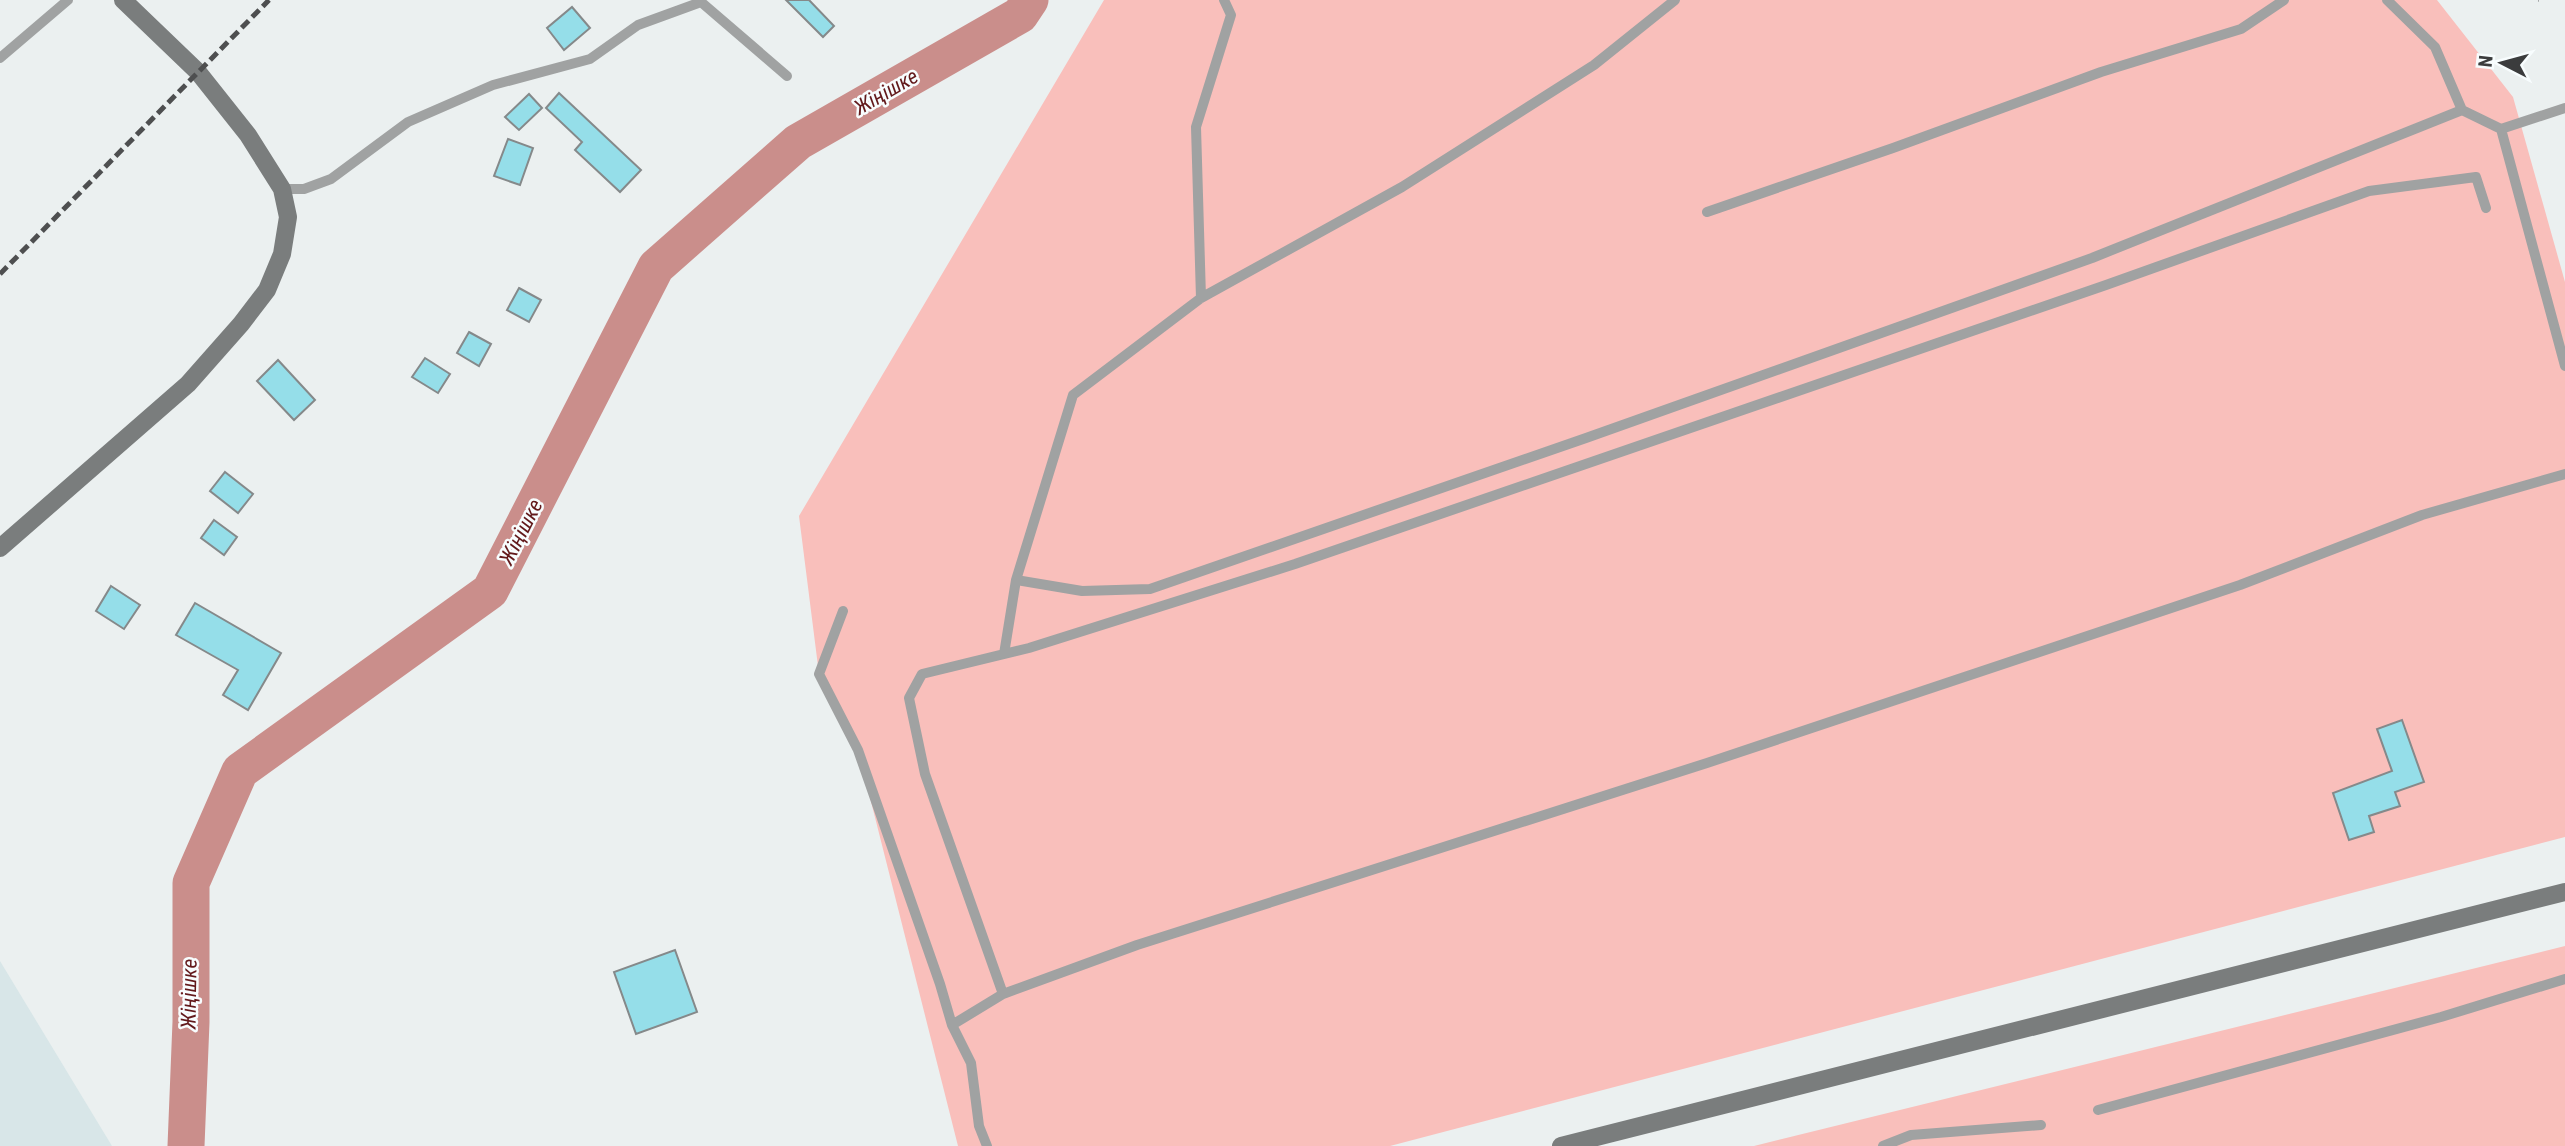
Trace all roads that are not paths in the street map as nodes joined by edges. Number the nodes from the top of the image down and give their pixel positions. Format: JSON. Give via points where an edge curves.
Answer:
{"nodes":[{"id":1,"x":68,"y":0,"type":"edge"},
{"id":2,"x":123,"y":0,"type":"edge"},
{"id":3,"x":1224,"y":0,"type":"edge"},
{"id":4,"x":1675,"y":0,"type":"edge"},
{"id":5,"x":2284,"y":0,"type":"edge"},
{"id":6,"x":2388,"y":0,"type":"edge"},
{"id":7,"x":0,"y":58,"type":"edge"},
{"id":8,"x":787,"y":76,"type":"dead end"},
{"id":9,"x":2565,"y":108,"type":"edge"},
{"id":10,"x":2462,"y":110,"type":"junction"},
{"id":11,"x":2501,"y":130,"type":"junction"},
{"id":12,"x":282,"y":188,"type":"junction"},
{"id":13,"x":2486,"y":208,"type":"dead end"},
{"id":14,"x":1707,"y":212,"type":"dead end"},
{"id":15,"x":1201,"y":298,"type":"junction"},
{"id":16,"x":2565,"y":366,"type":"edge"},
{"id":17,"x":2565,"y":474,"type":"edge"},
{"id":18,"x":0,"y":548,"type":"edge"},
{"id":19,"x":1016,"y":580,"type":"junction"},
{"id":20,"x":843,"y":611,"type":"dead end"},
{"id":21,"x":1004,"y":654,"type":"junction"},
{"id":22,"x":2565,"y":892,"type":"edge"},
{"id":23,"x":2565,"y":979,"type":"edge"},
{"id":24,"x":1003,"y":994,"type":"junction"},
{"id":25,"x":952,"y":1026,"type":"junction"},
{"id":26,"x":2098,"y":1110,"type":"dead end"},
{"id":27,"x":2041,"y":1125,"type":"dead end"},
{"id":28,"x":987,"y":1146,"type":"edge"},
{"id":29,"x":1561,"y":1146,"type":"edge"},
{"id":30,"x":1883,"y":1146,"type":"edge"}],
"edges":[{"from":1,"to":7,"type":"lane"},
{"from":2,"to":12,"type":"street","via":[[198,72]]},
{"from":3,"to":15,"type":"lane","via":[[1231,15],[1196,127]]},
{"from":4,"to":15,"type":"lane","via":[[1594,65],[1402,187]]},
{"from":5,"to":14,"type":"lane","via":[[2241,29],[2101,72]]},
{"from":6,"to":10,"type":"lane","via":[[2435,47]]},
{"from":8,"to":12,"type":"lane","via":[[701,2],[638,25],[590,59],[493,85],[408,122],[331,178],[304,189]]},
{"from":9,"to":11,"type":"lane"},
{"from":10,"to":11,"type":"lane"},
{"from":10,"to":19,"type":"lane","via":[[2092,257],[1150,589],[1082,591]]},
{"from":11,"to":16,"type":"lane"},
{"from":12,"to":18,"type":"street","via":[[288,217],[282,254],[267,290],[241,324],[187,384]]},
{"from":13,"to":21,"type":"lane","via":[[2476,177],[2369,191],[1308,559]]},
{"from":15,"to":19,"type":"lane","via":[[1073,395]]},
{"from":17,"to":24,"type":"lane","via":[[2422,515],[2201,598],[1707,763],[1136,945]]},
{"from":19,"to":21,"type":"lane"},
{"from":20,"to":25,"type":"lane","via":[[819,674],[858,750]]},
{"from":21,"to":24,"type":"lane","via":[[922,674],[909,698],[925,774]]},
{"from":22,"to":29,"type":"street"},
{"from":23,"to":26,"type":"lane"},
{"from":24,"to":25,"type":"lane"},
{"from":25,"to":28,"type":"lane","via":[[971,1063],[979,1126]]},
{"from":27,"to":30,"type":"lane","via":[[1912,1135]]}]}
